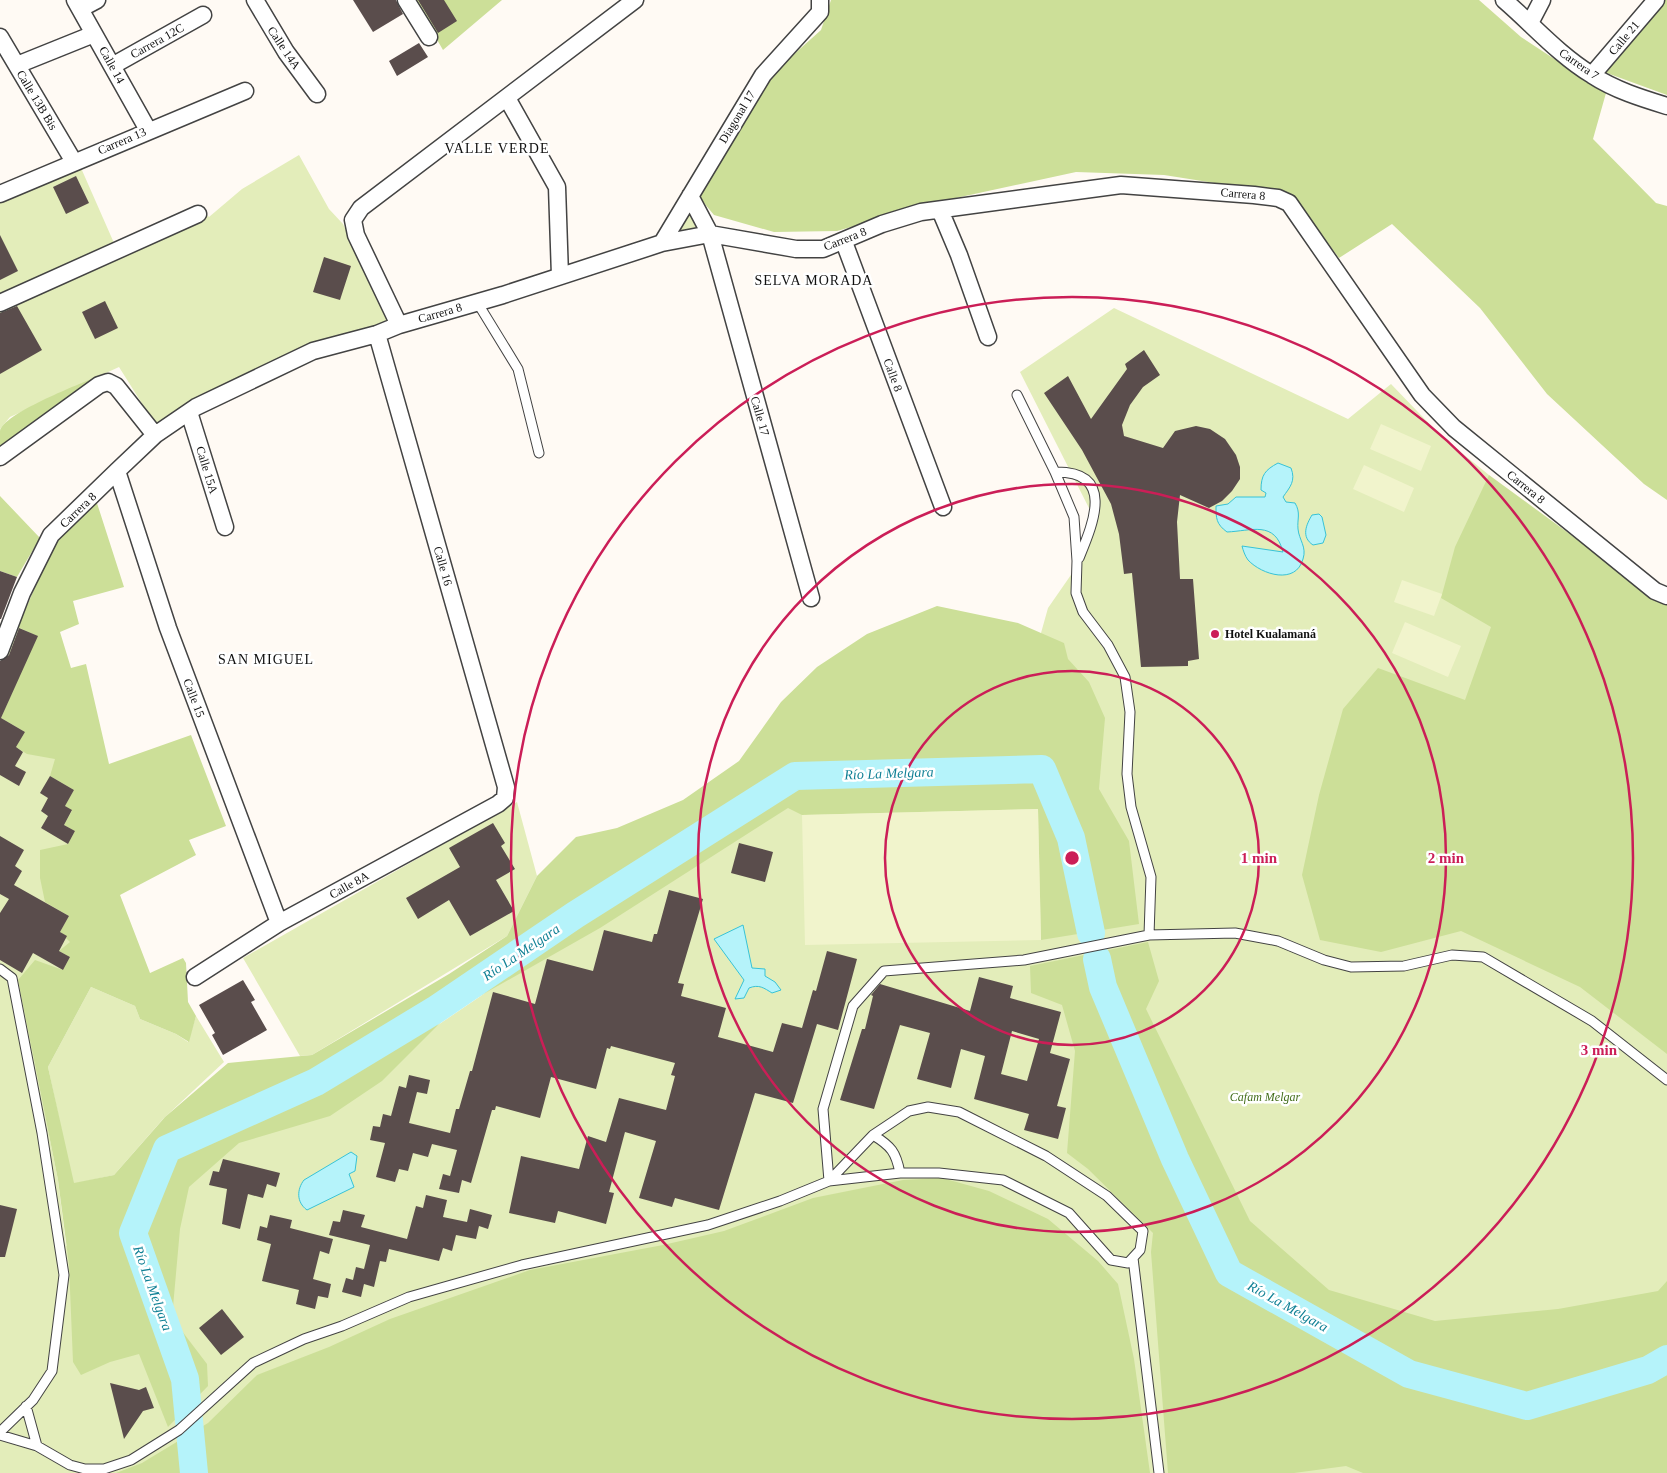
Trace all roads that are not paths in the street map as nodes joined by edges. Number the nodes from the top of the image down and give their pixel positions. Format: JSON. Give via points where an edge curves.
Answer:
{"nodes":[{"id":1,"x":97,"y":0,"type":"edge"},
{"id":2,"x":255,"y":0,"type":"edge"},
{"id":3,"x":406,"y":0,"type":"edge"},
{"id":4,"x":635,"y":0,"type":"edge"},
{"id":5,"x":820,"y":0,"type":"edge"},
{"id":6,"x":1504,"y":0,"type":"edge"},
{"id":7,"x":1542,"y":0,"type":"edge"},
{"id":8,"x":1656,"y":0,"type":"edge"},
{"id":9,"x":78,"y":4,"type":"edge"},
{"id":10,"x":203,"y":15,"type":"dead end"},
{"id":11,"x":1530,"y":22,"type":"junction"},
{"id":12,"x":94,"y":34,"type":"junction"},
{"id":13,"x":0,"y":37,"type":"edge"},
{"id":14,"x":429,"y":38,"type":"dead end"},
{"id":15,"x":17,"y":65,"type":"junction"},
{"id":16,"x":112,"y":66,"type":"junction"},
{"id":17,"x":1592,"y":75,"type":"junction"},
{"id":18,"x":245,"y":90,"type":"dead end"},
{"id":19,"x":317,"y":94,"type":"dead end"},
{"id":20,"x":507,"y":98,"type":"junction"},
{"id":21,"x":1667,"y":106,"type":"edge"},
{"id":22,"x":148,"y":130,"type":"junction"},
{"id":23,"x":74,"y":162,"type":"junction"},
{"id":24,"x":0,"y":194,"type":"edge"},
{"id":25,"x":690,"y":196,"type":"junction"},
{"id":26,"x":940,"y":210,"type":"junction"},
{"id":27,"x":198,"y":214,"type":"dead end"},
{"id":28,"x":710,"y":234,"type":"junction"},
{"id":29,"x":844,"y":242,"type":"junction"},
{"id":30,"x":662,"y":243,"type":"junction"},
{"id":31,"x":560,"y":276,"type":"junction"},
{"id":32,"x":477,"y":302,"type":"junction"},
{"id":33,"x":0,"y":303,"type":"edge"},
{"id":34,"x":399,"y":325,"type":"junction"},
{"id":35,"x":377,"y":334,"type":"junction"},
{"id":36,"x":988,"y":337,"type":"dead end"},
{"id":37,"x":1017,"y":395,"type":"dead end"},
{"id":38,"x":189,"y":412,"type":"junction"},
{"id":39,"x":156,"y":435,"type":"junction"},
{"id":40,"x":539,"y":453,"type":"dead end"},
{"id":41,"x":0,"y":457,"type":"edge"},
{"id":42,"x":117,"y":471,"type":"junction"},
{"id":43,"x":1055,"y":472,"type":"junction"},
{"id":44,"x":943,"y":507,"type":"dead end"},
{"id":45,"x":225,"y":527,"type":"dead end"},
{"id":46,"x":1078,"y":561,"type":"junction"},
{"id":47,"x":1667,"y":596,"type":"edge"},
{"id":48,"x":811,"y":598,"type":"dead end"},
{"id":49,"x":0,"y":651,"type":"edge"},
{"id":50,"x":505,"y":798,"type":"joint"},
{"id":51,"x":279,"y":923,"type":"junction"},
{"id":52,"x":1149,"y":935,"type":"junction"},
{"id":53,"x":0,"y":969,"type":"edge"},
{"id":54,"x":195,"y":977,"type":"dead end"},
{"id":55,"x":1667,"y":1080,"type":"edge"},
{"id":56,"x":873,"y":1136,"type":"junction"},
{"id":57,"x":900,"y":1173,"type":"junction"},
{"id":58,"x":829,"y":1181,"type":"junction"},
{"id":59,"x":1133,"y":1258,"type":"junction"},
{"id":60,"x":26,"y":1406,"type":"junction"},
{"id":61,"x":0,"y":1434,"type":"edge"},
{"id":62,"x":37,"y":1446,"type":"junction"},
{"id":63,"x":85,"y":1471,"type":"edge"},
{"id":64,"x":1159,"y":1473,"type":"edge"}],
"edges":[{"from":1,"to":9,"type":"street"},
{"from":2,"to":19,"type":"street","name":"Calle 14A","via":[[286,52]]},
{"from":3,"to":14,"type":"street"},
{"from":4,"to":20,"type":"street"},
{"from":5,"to":25,"type":"street","name":"Diagonal 17","via":[[820,12],[763,75]]},
{"from":6,"to":11,"type":"street","name":"Carrera 7"},
{"from":7,"to":11,"type":"street"},
{"from":8,"to":17,"type":"street","name":"Calle 21"},
{"from":9,"to":12,"type":"street","name":"Calle 14"},
{"from":10,"to":16,"type":"street","name":"Carrera 12C"},
{"from":11,"to":17,"type":"street","name":"Carrera 7","via":[[1558,50]]},
{"from":12,"to":15,"type":"street"},
{"from":12,"to":16,"type":"street","name":"Calle 14"},
{"from":13,"to":15,"type":"street","name":"Calle 13B Bis"},
{"from":15,"to":23,"type":"street","name":"Calle 13B Bis"},
{"from":16,"to":22,"type":"street","name":"Calle 14"},
{"from":17,"to":21,"type":"street","name":"Carrera 7","via":[[1630,95]]},
{"from":18,"to":22,"type":"street","name":"Carrera 13"},
{"from":20,"to":31,"type":"street","via":[[557,187]]},
{"from":20,"to":34,"type":"street","via":[[361,208],[353,220],[356,234]]},
{"from":22,"to":23,"type":"street","name":"Carrera 13"},
{"from":23,"to":24,"type":"street","name":"Carrera 13"},
{"from":25,"to":28,"type":"street","name":"Calle 17"},
{"from":25,"to":30,"type":"street","name":"Diagonal 17"},
{"from":26,"to":29,"type":"street","name":"Carrera 8","via":[[882,224]]},
{"from":26,"to":36,"type":"street"},
{"from":26,"to":47,"type":"street","name":"Carrera 8","via":[[1121,185],[1254,195],[1289,203],[1422,394],[1441,415],[1655,591]]},
{"from":27,"to":33,"type":"street"},
{"from":28,"to":29,"type":"street","name":"Carrera 8","via":[[796,249],[823,249]]},
{"from":28,"to":30,"type":"street","name":"Carrera 8"},
{"from":28,"to":48,"type":"street","name":"Calle 17"},
{"from":29,"to":44,"type":"street","name":"Calle 8"},
{"from":30,"to":31,"type":"street","name":"Carrera 8"},
{"from":31,"to":32,"type":"street","name":"Carrera 8"},
{"from":32,"to":34,"type":"street","name":"Carrera 8"},
{"from":32,"to":40,"type":"lane","via":[[518,369]]},
{"from":34,"to":35,"type":"street","name":"Carrera 8"},
{"from":35,"to":38,"type":"street","name":"Carrera 8","via":[[313,351]]},
{"from":35,"to":50,"type":"street","name":"Calle 16","via":[[506,787]]},
{"from":37,"to":43,"type":"lane"},
{"from":38,"to":39,"type":"street","name":"Carrera 8"},
{"from":38,"to":45,"type":"street","name":"Calle 15A"},
{"from":39,"to":41,"type":"street","via":[[116,386],[108,382],[99,385]]},
{"from":39,"to":42,"type":"street","name":"Carrera 8"},
{"from":42,"to":49,"type":"street","name":"Carrera 8","via":[[51,535],[22,594]]},
{"from":42,"to":51,"type":"street","name":"Calle 15","via":[[168,628]]},
{"from":43,"to":46,"type":"lane","via":[[1074,517]]},
{"from":43,"to":46,"type":"lane","via":[[1074,472],[1095,492],[1096,507],[1090,532]]},
{"from":46,"to":52,"type":"lane","via":[[1076,593],[1083,612],[1126,676],[1130,712],[1127,774],[1131,807],[1151,877]]},
{"from":50,"to":51,"type":"street","name":"Calle 8A"},
{"from":51,"to":54,"type":"street","name":"Calle 8A"},
{"from":52,"to":55,"type":"lane","via":[[1235,933],[1278,941],[1351,967],[1404,966],[1452,955],[1483,957],[1592,1021]]},
{"from":52,"to":58,"type":"lane","via":[[1024,960],[884,971],[854,1006],[823,1109]]},
{"from":53,"to":60,"type":"lane","via":[[12,978],[42,1133],[64,1275],[52,1371]]},
{"from":56,"to":57,"type":"lane","via":[[888,1144],[897,1158]]},
{"from":56,"to":58,"type":"lane"},
{"from":56,"to":59,"type":"lane","via":[[908,1111],[928,1107],[959,1112],[1046,1156],[1107,1196],[1144,1231],[1140,1250]]},
{"from":57,"to":58,"type":"lane"},
{"from":57,"to":59,"type":"lane","via":[[939,1173],[1003,1180],[1069,1213],[1111,1260],[1128,1263]]},
{"from":58,"to":63,"type":"lane","via":[[708,1225],[522,1265],[409,1297],[253,1363],[179,1430],[131,1460],[104,1470]]},
{"from":59,"to":64,"type":"lane"},
{"from":60,"to":61,"type":"lane"},
{"from":60,"to":62,"type":"lane"},
{"from":61,"to":62,"type":"lane"},
{"from":62,"to":63,"type":"lane"}]}
